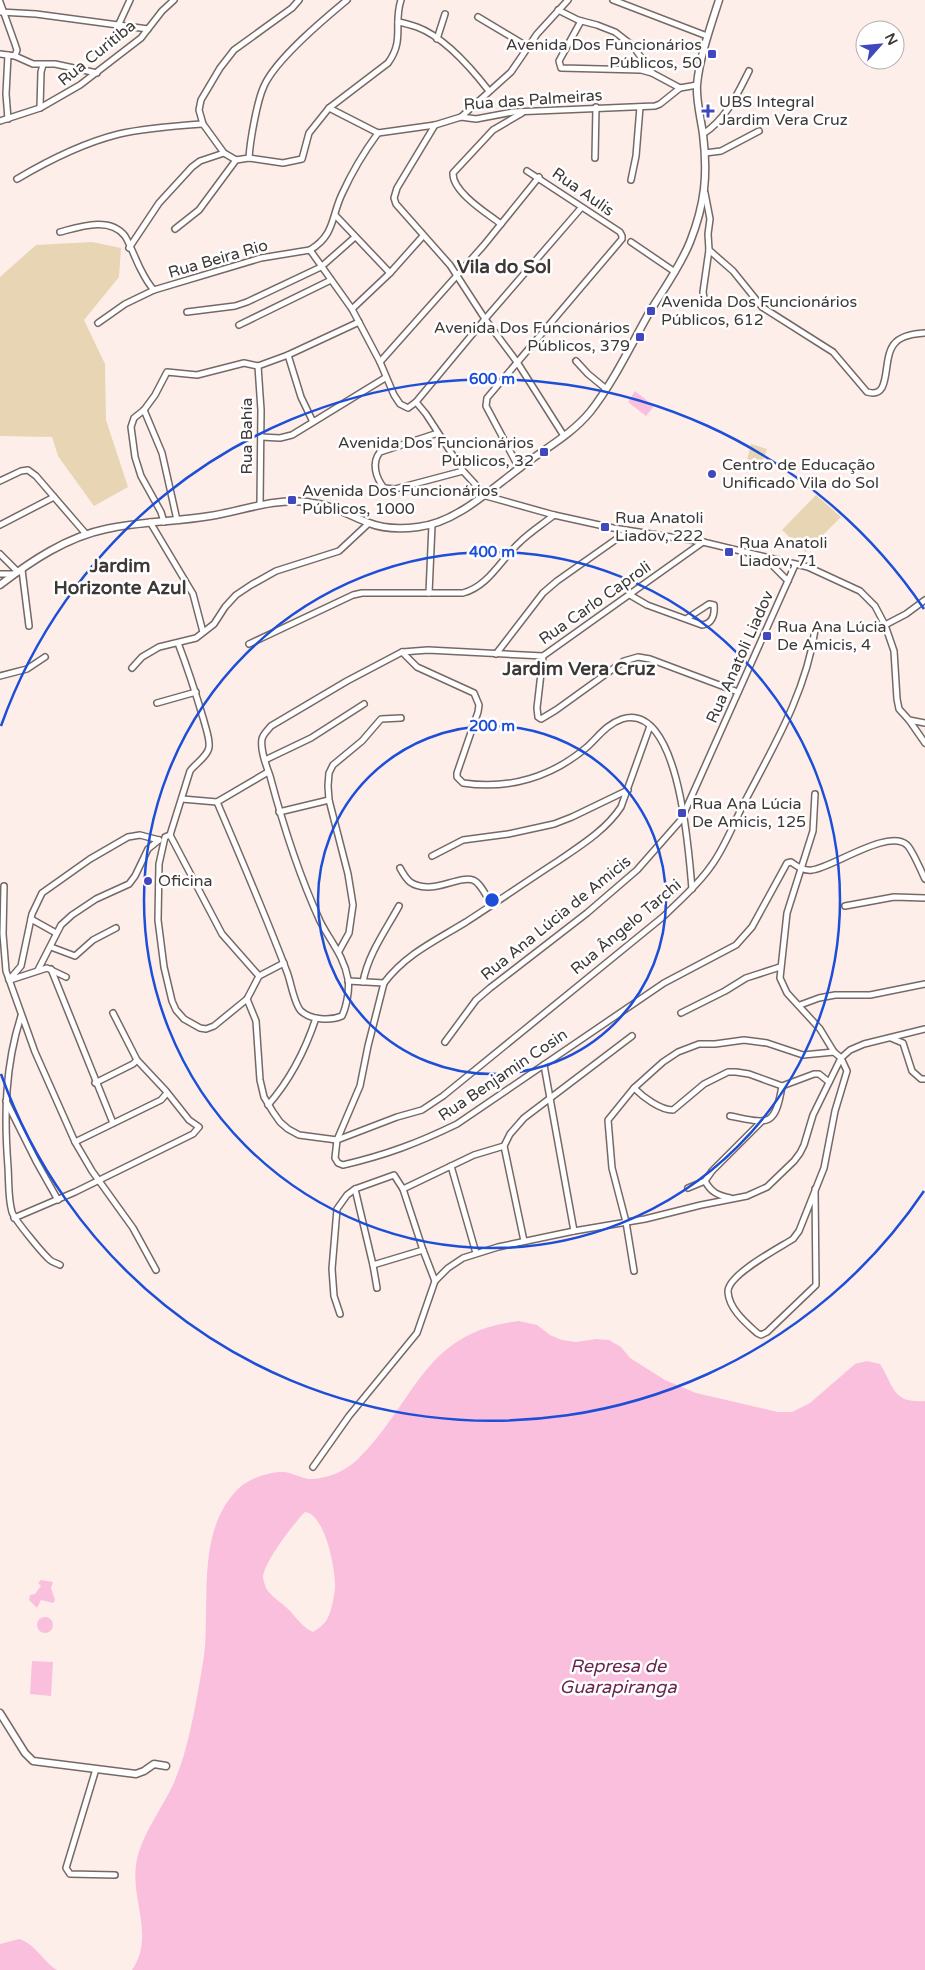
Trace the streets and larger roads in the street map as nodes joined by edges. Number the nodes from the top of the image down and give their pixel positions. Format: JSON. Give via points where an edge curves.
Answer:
{"nodes":[{"id":1,"x":130,"y":0,"type":"edge"},
{"id":2,"x":174,"y":0,"type":"edge"},
{"id":3,"x":299,"y":0,"type":"edge"},
{"id":4,"x":347,"y":0,"type":"edge"},
{"id":5,"x":401,"y":0,"type":"edge"},
{"id":6,"x":568,"y":0,"type":"edge"},
{"id":7,"x":614,"y":0,"type":"edge"},
{"id":8,"x":719,"y":0,"type":"edge"},
{"id":9,"x":0,"y":2,"type":"edge"},
{"id":10,"x":558,"y":10,"type":"junction"},
{"id":11,"x":1,"y":12,"type":"edge"},
{"id":12,"x":445,"y":14,"type":"dead end"},
{"id":13,"x":478,"y":17,"type":"dead end"},
{"id":14,"x":581,"y":21,"type":"junction"},
{"id":15,"x":398,"y":22,"type":"junction"},
{"id":16,"x":118,"y":26,"type":"junction"},
{"id":17,"x":148,"y":29,"type":"junction"},
{"id":18,"x":708,"y":36,"type":"junction"},
{"id":19,"x":437,"y":38,"type":"junction"},
{"id":20,"x":528,"y":47,"type":"junction"},
{"id":21,"x":0,"y":54,"type":"edge"},
{"id":22,"x":8,"y":55,"type":"junction"},
{"id":23,"x":15,"y":56,"type":"junction"},
{"id":24,"x":43,"y":65,"type":"junction"},
{"id":25,"x":749,"y":71,"type":"dead end"},
{"id":26,"x":97,"y":73,"type":"junction"},
{"id":27,"x":652,"y":73,"type":"junction"},
{"id":28,"x":697,"y":86,"type":"junction"},
{"id":29,"x":680,"y":88,"type":"junction"},
{"id":30,"x":489,"y":91,"type":"junction"},
{"id":31,"x":596,"y":107,"type":"junction"},
{"id":32,"x":640,"y":107,"type":"junction"},
{"id":33,"x":40,"y":108,"type":"junction"},
{"id":34,"x":329,"y":108,"type":"junction"},
{"id":35,"x":524,"y":111,"type":"junction"},
{"id":36,"x":461,"y":117,"type":"junction"},
{"id":37,"x":8,"y":119,"type":"junction"},
{"id":38,"x":0,"y":121,"type":"edge"},
{"id":39,"x":203,"y":124,"type":"junction"},
{"id":40,"x":435,"y":125,"type":"junction"},
{"id":41,"x":759,"y":132,"type":"dead end"},
{"id":42,"x":378,"y":133,"type":"junction"},
{"id":43,"x":703,"y":134,"type":"junction"},
{"id":44,"x":224,"y":153,"type":"junction"},
{"id":45,"x":705,"y":153,"type":"junction"},
{"id":46,"x":248,"y":158,"type":"junction"},
{"id":47,"x":595,"y":158,"type":"dead end"},
{"id":48,"x":236,"y":160,"type":"junction"},
{"id":49,"x":527,"y":171,"type":"dead end"},
{"id":50,"x":539,"y":178,"type":"junction"},
{"id":51,"x":17,"y":179,"type":"dead end"},
{"id":52,"x":631,"y":180,"type":"dead end"},
{"id":53,"x":705,"y":193,"type":"junction"},
{"id":54,"x":581,"y":208,"type":"junction"},
{"id":55,"x":335,"y":216,"type":"junction"},
{"id":56,"x":501,"y":224,"type":"junction"},
{"id":57,"x":175,"y":229,"type":"dead end"},
{"id":58,"x":60,"y":232,"type":"dead end"},
{"id":59,"x":423,"y":236,"type":"junction"},
{"id":60,"x":355,"y":237,"type":"junction"},
{"id":61,"x":631,"y":242,"type":"dead end"},
{"id":62,"x":129,"y":248,"type":"junction"},
{"id":63,"x":310,"y":250,"type":"junction"},
{"id":64,"x":709,"y":250,"type":"junction"},
{"id":65,"x":321,"y":267,"type":"junction"},
{"id":66,"x":675,"y":272,"type":"junction"},
{"id":67,"x":390,"y":273,"type":"junction"},
{"id":68,"x":457,"y":276,"type":"junction"},
{"id":69,"x":330,"y":280,"type":"junction"},
{"id":70,"x":154,"y":290,"type":"junction"},
{"id":71,"x":705,"y":304,"type":"dead end"},
{"id":72,"x":352,"y":309,"type":"junction"},
{"id":73,"x":187,"y":312,"type":"dead end"},
{"id":74,"x":485,"y":319,"type":"junction"},
{"id":75,"x":359,"y":322,"type":"junction"},
{"id":76,"x":98,"y":323,"type":"dead end"},
{"id":77,"x":239,"y":325,"type":"dead end"},
{"id":78,"x":925,"y":333,"type":"edge"},
{"id":79,"x":288,"y":355,"type":"junction"},
{"id":80,"x":576,"y":361,"type":"dead end"},
{"id":81,"x":380,"y":362,"type":"junction"},
{"id":82,"x":517,"y":362,"type":"junction"},
{"id":83,"x":258,"y":366,"type":"junction"},
{"id":84,"x":386,"y":378,"type":"junction"},
{"id":85,"x":605,"y":388,"type":"junction"},
{"id":86,"x":416,"y":402,"type":"junction"},
{"id":87,"x":144,"y":410,"type":"junction"},
{"id":88,"x":313,"y":422,"type":"junction"},
{"id":89,"x":438,"y":433,"type":"junction"},
{"id":90,"x":564,"y":436,"type":"junction"},
{"id":91,"x":261,"y":437,"type":"junction"},
{"id":92,"x":519,"y":468,"type":"junction"},
{"id":93,"x":462,"y":471,"type":"junction"},
{"id":94,"x":0,"y":481,"type":"edge"},
{"id":95,"x":486,"y":496,"type":"junction"},
{"id":96,"x":54,"y":497,"type":"junction"},
{"id":97,"x":260,"y":505,"type":"junction"},
{"id":98,"x":554,"y":515,"type":"junction"},
{"id":99,"x":177,"y":520,"type":"junction"},
{"id":100,"x":150,"y":522,"type":"junction"},
{"id":101,"x":164,"y":522,"type":"junction"},
{"id":102,"x":369,"y":523,"type":"junction"},
{"id":103,"x":0,"y":525,"type":"edge"},
{"id":104,"x":432,"y":525,"type":"junction"},
{"id":105,"x":628,"y":531,"type":"junction"},
{"id":106,"x":86,"y":534,"type":"junction"},
{"id":107,"x":703,"y":542,"type":"junction"},
{"id":108,"x":0,"y":554,"type":"edge"},
{"id":109,"x":765,"y":559,"type":"junction"},
{"id":110,"x":795,"y":565,"type":"junction"},
{"id":111,"x":18,"y":572,"type":"junction"},
{"id":112,"x":0,"y":574,"type":"edge"},
{"id":113,"x":788,"y":581,"type":"junction"},
{"id":114,"x":0,"y":585,"type":"edge"},
{"id":115,"x":429,"y":593,"type":"junction"},
{"id":116,"x":630,"y":595,"type":"junction"},
{"id":117,"x":925,"y":600,"type":"edge"},
{"id":118,"x":686,"y":619,"type":"junction"},
{"id":119,"x":885,"y":625,"type":"junction"},
{"id":120,"x":29,"y":626,"type":"dead end"},
{"id":121,"x":816,"y":630,"type":"dead end"},
{"id":122,"x":203,"y":632,"type":"junction"},
{"id":123,"x":178,"y":643,"type":"junction"},
{"id":124,"x":249,"y":644,"type":"dead end"},
{"id":125,"x":402,"y":652,"type":"junction"},
{"id":126,"x":496,"y":654,"type":"junction"},
{"id":127,"x":543,"y":656,"type":"junction"},
{"id":128,"x":45,"y":657,"type":"dead end"},
{"id":129,"x":132,"y":668,"type":"dead end"},
{"id":130,"x":0,"y":676,"type":"edge"},
{"id":131,"x":196,"y":692,"type":"junction"},
{"id":132,"x":738,"y":692,"type":"junction"},
{"id":133,"x":157,"y":703,"type":"dead end"},
{"id":134,"x":364,"y":704,"type":"dead end"},
{"id":135,"x":401,"y":718,"type":"dead end"},
{"id":136,"x":909,"y":720,"type":"junction"},
{"id":137,"x":925,"y":723,"type":"edge"},
{"id":138,"x":650,"y":726,"type":"junction"},
{"id":139,"x":925,"y":743,"type":"edge"},
{"id":140,"x":265,"y":760,"type":"junction"},
{"id":141,"x":268,"y":772,"type":"junction"},
{"id":142,"x":628,"y":790,"type":"junction"},
{"id":143,"x":815,"y":794,"type":"dead end"},
{"id":144,"x":182,"y":799,"type":"junction"},
{"id":145,"x":329,"y":800,"type":"junction"},
{"id":146,"x":217,"y":802,"type":"junction"},
{"id":147,"x":279,"y":812,"type":"junction"},
{"id":148,"x":684,"y":815,"type":"junction"},
{"id":149,"x":165,"y":837,"type":"junction"},
{"id":150,"x":432,"y":856,"type":"dead end"},
{"id":151,"x":400,"y":868,"type":"dead end"},
{"id":152,"x":802,"y":869,"type":"junction"},
{"id":153,"x":925,"y":879,"type":"edge"},
{"id":154,"x":4,"y":886,"type":"dead end"},
{"id":155,"x":692,"y":889,"type":"junction"},
{"id":156,"x":925,"y":898,"type":"edge"},
{"id":157,"x":492,"y":905,"type":"junction"},
{"id":158,"x":400,"y":906,"type":"dead end"},
{"id":159,"x":845,"y":906,"type":"dead end"},
{"id":160,"x":31,"y":919,"type":"junction"},
{"id":161,"x":116,"y":928,"type":"dead end"},
{"id":162,"x":56,"y":933,"type":"junction"},
{"id":163,"x":51,"y":947,"type":"junction"},
{"id":164,"x":339,"y":951,"type":"junction"},
{"id":165,"x":284,"y":963,"type":"junction"},
{"id":166,"x":780,"y":967,"type":"junction"},
{"id":167,"x":51,"y":969,"type":"junction"},
{"id":168,"x":38,"y":970,"type":"junction"},
{"id":169,"x":259,"y":976,"type":"junction"},
{"id":170,"x":66,"y":977,"type":"dead end"},
{"id":171,"x":9,"y":980,"type":"junction"},
{"id":172,"x":348,"y":981,"type":"junction"},
{"id":173,"x":363,"y":982,"type":"junction"},
{"id":174,"x":384,"y":983,"type":"junction"},
{"id":175,"x":925,"y":984,"type":"edge"},
{"id":176,"x":247,"y":999,"type":"junction"},
{"id":177,"x":800,"y":1005,"type":"junction"},
{"id":178,"x":113,"y":1013,"type":"dead end"},
{"id":179,"x":681,"y":1013,"type":"dead end"},
{"id":180,"x":21,"y":1016,"type":"junction"},
{"id":181,"x":316,"y":1018,"type":"junction"},
{"id":182,"x":925,"y":1029,"type":"edge"},
{"id":183,"x":632,"y":1036,"type":"dead end"},
{"id":184,"x":888,"y":1038,"type":"junction"},
{"id":185,"x":445,"y":1042,"type":"dead end"},
{"id":186,"x":834,"y":1052,"type":"junction"},
{"id":187,"x":841,"y":1058,"type":"junction"},
{"id":188,"x":137,"y":1060,"type":"junction"},
{"id":189,"x":544,"y":1065,"type":"junction"},
{"id":190,"x":925,"y":1079,"type":"edge"},
{"id":191,"x":830,"y":1082,"type":"junction"},
{"id":192,"x":96,"y":1083,"type":"junction"},
{"id":193,"x":782,"y":1086,"type":"junction"},
{"id":194,"x":634,"y":1088,"type":"junction"},
{"id":195,"x":167,"y":1093,"type":"junction"},
{"id":196,"x":550,"y":1098,"type":"junction"},
{"id":197,"x":6,"y":1100,"type":"junction"},
{"id":198,"x":268,"y":1106,"type":"junction"},
{"id":199,"x":730,"y":1116,"type":"dead end"},
{"id":200,"x":761,"y":1122,"type":"junction"},
{"id":201,"x":113,"y":1123,"type":"junction"},
{"id":202,"x":337,"y":1140,"type":"junction"},
{"id":203,"x":75,"y":1142,"type":"junction"},
{"id":204,"x":504,"y":1146,"type":"junction"},
{"id":205,"x":451,"y":1166,"type":"junction"},
{"id":206,"x":99,"y":1180,"type":"junction"},
{"id":207,"x":705,"y":1181,"type":"junction"},
{"id":208,"x":688,"y":1188,"type":"dead end"},
{"id":209,"x":403,"y":1189,"type":"junction"},
{"id":210,"x":815,"y":1189,"type":"junction"},
{"id":211,"x":355,"y":1190,"type":"junction"},
{"id":212,"x":733,"y":1199,"type":"junction"},
{"id":213,"x":58,"y":1200,"type":"junction"},
{"id":214,"x":14,"y":1218,"type":"junction"},
{"id":215,"x":626,"y":1222,"type":"junction"},
{"id":216,"x":574,"y":1231,"type":"junction"},
{"id":217,"x":524,"y":1241,"type":"junction"},
{"id":218,"x":423,"y":1250,"type":"junction"},
{"id":219,"x":476,"y":1253,"type":"junction"},
{"id":220,"x":60,"y":1265,"type":"dead end"},
{"id":221,"x":373,"y":1265,"type":"junction"},
{"id":222,"x":156,"y":1270,"type":"dead end"},
{"id":223,"x":634,"y":1271,"type":"dead end"},
{"id":224,"x":435,"y":1281,"type":"junction"},
{"id":225,"x":377,"y":1288,"type":"dead end"},
{"id":226,"x":340,"y":1314,"type":"dead end"},
{"id":227,"x":313,"y":1467,"type":"dead end"},
{"id":228,"x":0,"y":1713,"type":"edge"},
{"id":229,"x":166,"y":1766,"type":"dead end"},
{"id":230,"x":96,"y":1769,"type":"junction"},
{"id":231,"x":114,"y":1875,"type":"dead end"}],
"edges":[{"from":1,"to":16,"type":"street"},
{"from":2,"to":17,"type":"street"},
{"from":3,"to":39,"type":"street","via":[[234,50],[220,68],[201,100],[199,110]]},
{"from":4,"to":46,"type":"street","via":[[274,70],[258,105]]},
{"from":5,"to":15,"type":"street"},
{"from":6,"to":10,"type":"street"},
{"from":7,"to":18,"type":"street"},
{"from":8,"to":18,"type":"street"},
{"from":9,"to":11,"type":"street"},
{"from":10,"to":14,"type":"street"},
{"from":10,"to":20,"type":"street"},
{"from":11,"to":16,"type":"street","name":"Rua Curitiba"},
{"from":11,"to":23,"type":"street","via":[[17,50]]},
{"from":12,"to":19,"type":"street"},
{"from":13,"to":20,"type":"street"},
{"from":14,"to":27,"type":"street","via":[[615,32],[633,46]]},
{"from":14,"to":27,"type":"street","via":[[559,62],[561,68]]},
{"from":15,"to":19,"type":"street","via":[[417,27]]},
{"from":15,"to":34,"type":"street","via":[[398,45],[388,63]]},
{"from":16,"to":17,"type":"street","name":"Rua Curitiba"},
{"from":17,"to":26,"type":"street","name":"Rua Curitiba"},
{"from":18,"to":28,"type":"street"},
{"from":19,"to":30,"type":"street","via":[[476,74]]},
{"from":20,"to":30,"type":"street","via":[[511,72]]},
{"from":21,"to":22,"type":"street"},
{"from":22,"to":23,"type":"street"},
{"from":22,"to":37,"type":"street"},
{"from":23,"to":24,"type":"street"},
{"from":24,"to":26,"type":"street","via":[[55,64]]},
{"from":24,"to":33,"type":"street"},
{"from":25,"to":43,"type":"street","via":[[727,111],[715,126]]},
{"from":26,"to":33,"type":"street","name":"Rua Curitiba"},
{"from":27,"to":29,"type":"street"},
{"from":28,"to":29,"type":"street"},
{"from":28,"to":43,"type":"street"},
{"from":29,"to":32,"type":"street","name":"Rua das Palmeiras","via":[[660,104]]},
{"from":30,"to":36,"type":"street"},
{"from":31,"to":32,"type":"street","name":"Rua das Palmeiras"},
{"from":31,"to":35,"type":"street","name":"Rua das Palmeiras"},
{"from":31,"to":47,"type":"street"},
{"from":32,"to":52,"type":"street"},
{"from":33,"to":37,"type":"street","name":"Rua Curitiba"},
{"from":34,"to":42,"type":"street"},
{"from":34,"to":46,"type":"street","via":[[309,133],[302,159],[283,163]]},
{"from":35,"to":36,"type":"street","name":"Rua das Palmeiras"},
{"from":35,"to":56,"type":"street","via":[[493,130],[453,174],[464,194]]},
{"from":36,"to":40,"type":"street","name":"Rua das Palmeiras"},
{"from":37,"to":38,"type":"street","name":"Rua Curitiba"},
{"from":39,"to":44,"type":"street"},
{"from":39,"to":51,"type":"street","via":[[162,127],[108,137],[53,158]]},
{"from":40,"to":42,"type":"street","name":"Rua das Palmeiras"},
{"from":40,"to":59,"type":"street","via":[[394,198],[400,210]]},
{"from":41,"to":45,"type":"street","via":[[721,152]]},
{"from":42,"to":55,"type":"street","via":[[356,167]]},
{"from":43,"to":45,"type":"street"},
{"from":44,"to":48,"type":"street"},
{"from":44,"to":62,"type":"street","via":[[192,167],[159,203]]},
{"from":45,"to":53,"type":"street"},
{"from":46,"to":48,"type":"street"},
{"from":48,"to":57,"type":"street","via":[[199,210]]},
{"from":49,"to":50,"type":"street","name":"Rua Aulis"},
{"from":50,"to":54,"type":"street","name":"Rua Aulis"},
{"from":50,"to":56,"type":"street"},
{"from":53,"to":64,"type":"street","via":[[710,219]]},
{"from":53,"to":66,"type":"street","via":[[690,242]]},
{"from":54,"to":74,"type":"street"},
{"from":54,"to":82,"type":"street","name":"Rua Aulis","via":[[620,232],[622,239]]},
{"from":55,"to":60,"type":"street"},
{"from":55,"to":63,"type":"street","via":[[328,235]]},
{"from":56,"to":68,"type":"street"},
{"from":58,"to":62,"type":"street","via":[[80,226],[106,225],[124,234]]},
{"from":59,"to":67,"type":"street"},
{"from":59,"to":68,"type":"street"},
{"from":60,"to":65,"type":"street"},
{"from":60,"to":67,"type":"street"},
{"from":61,"to":66,"type":"street"},
{"from":62,"to":70,"type":"street"},
{"from":63,"to":65,"type":"street"},
{"from":63,"to":70,"type":"street","name":"Rua Beira Rio","via":[[261,258]]},
{"from":64,"to":71,"type":"street","via":[[703,292]]},
{"from":64,"to":78,"type":"street","via":[[733,271],[762,307],[833,352],[867,392],[878,392],[885,384],[886,363],[896,342]]},
{"from":65,"to":69,"type":"street"},
{"from":65,"to":73,"type":"street","via":[[247,302]]},
{"from":66,"to":85,"type":"street"},
{"from":67,"to":72,"type":"street"},
{"from":68,"to":74,"type":"street"},
{"from":68,"to":81,"type":"street"},
{"from":69,"to":72,"type":"street"},
{"from":69,"to":77,"type":"street"},
{"from":70,"to":76,"type":"street","name":"Rua Beira Rio","via":[[125,304]]},
{"from":72,"to":75,"type":"street"},
{"from":74,"to":82,"type":"street"},
{"from":74,"to":86,"type":"street"},
{"from":75,"to":79,"type":"street"},
{"from":75,"to":81,"type":"street"},
{"from":79,"to":83,"type":"street"},
{"from":79,"to":88,"type":"street","via":[[301,397]]},
{"from":80,"to":85,"type":"street"},
{"from":81,"to":84,"type":"street"},
{"from":82,"to":90,"type":"street"},
{"from":82,"to":92,"type":"street","via":[[487,398],[486,406]]},
{"from":83,"to":87,"type":"street","via":[[239,364],[196,375],[167,372]]},
{"from":83,"to":91,"type":"street","name":"Rua Bahía"},
{"from":84,"to":86,"type":"street","via":[[404,407]]},
{"from":84,"to":88,"type":"street"},
{"from":85,"to":90,"type":"street","via":[[589,412]]},
{"from":86,"to":89,"type":"street"},
{"from":87,"to":99,"type":"street","via":[[162,453]]},
{"from":87,"to":101,"type":"street","via":[[134,418],[131,427],[135,458]]},
{"from":88,"to":91,"type":"street","via":[[287,437]]},
{"from":89,"to":93,"type":"street"},
{"from":89,"to":93,"type":"street","via":[[380,452],[375,464],[380,483],[384,488],[395,489]]},
{"from":90,"to":92,"type":"street"},
{"from":91,"to":97,"type":"street","name":"Rua Bahía"},
{"from":92,"to":95,"type":"street"},
{"from":93,"to":95,"type":"street"},
{"from":94,"to":96,"type":"street","via":[[28,470]]},
{"from":95,"to":98,"type":"street","name":"Rua Anatoli Liadov"},
{"from":95,"to":104,"type":"street"},
{"from":96,"to":103,"type":"street"},
{"from":96,"to":106,"type":"street"},
{"from":97,"to":99,"type":"street"},
{"from":97,"to":102,"type":"street","via":[[310,502],[332,507]]},
{"from":98,"to":105,"type":"street","name":"Rua Anatoli Liadov"},
{"from":98,"to":115,"type":"street","via":[[521,540],[478,588],[463,593]]},
{"from":99,"to":101,"type":"street"},
{"from":100,"to":101,"type":"street"},
{"from":100,"to":106,"type":"street"},
{"from":100,"to":122,"type":"street","via":[[193,594]]},
{"from":102,"to":104,"type":"street","via":[[404,529]]},
{"from":102,"to":122,"type":"street","via":[[340,550],[276,572],[236,595],[214,624]]},
{"from":104,"to":115,"type":"street"},
{"from":105,"to":107,"type":"street","name":"Rua Anatoli Liadov"},
{"from":105,"to":126,"type":"street","via":[[543,594]]},
{"from":106,"to":111,"type":"street"},
{"from":107,"to":109,"type":"street","name":"Rua Anatoli Liadov"},
{"from":107,"to":116,"type":"street","name":"Rua Carlo Caproli"},
{"from":108,"to":111,"type":"street"},
{"from":109,"to":110,"type":"street"},
{"from":109,"to":113,"type":"street","name":"Rua Anatoli Liadov"},
{"from":110,"to":113,"type":"street"},
{"from":110,"to":119,"type":"street","via":[[813,569],[860,591],[875,606]]},
{"from":111,"to":112,"type":"street"},
{"from":111,"to":114,"type":"street"},
{"from":111,"to":120,"type":"street"},
{"from":113,"to":132,"type":"street","name":"Rua Anatoli Liadov"},
{"from":115,"to":124,"type":"street","via":[[353,595]]},
{"from":116,"to":118,"type":"street"},
{"from":116,"to":127,"type":"street","name":"Rua Carlo Caproli"},
{"from":117,"to":119,"type":"street"},
{"from":118,"to":118,"type":"street","via":[[707,624],[713,616],[714,605],[709,604]]},
{"from":119,"to":136,"type":"street","via":[[894,651],[899,709]]},
{"from":121,"to":155,"type":"street","name":"Rua Ângelo Tarchi","via":[[803,680],[784,725],[712,865]]},
{"from":122,"to":123,"type":"street","via":[[196,638]]},
{"from":123,"to":129,"type":"street","via":[[150,651]]},
{"from":123,"to":131,"type":"street"},
{"from":125,"to":126,"type":"street","name":"Rua Carlo Caproli","via":[[428,650]]},
{"from":125,"to":138,"type":"street","via":[[417,667],[469,690],[478,698],[478,712],[457,773],[460,780],[472,784],[501,786],[539,775],[573,758],[616,722],[632,718]]},
{"from":125,"to":140,"type":"street","via":[[271,726],[262,739]]},
{"from":126,"to":127,"type":"street","name":"Rua Carlo Caproli"},
{"from":127,"to":132,"type":"street","via":[[537,708],[541,718],[616,666],[635,657],[650,659]]},
{"from":128,"to":130,"type":"street","via":[[27,669]]},
{"from":131,"to":133,"type":"street"},
{"from":131,"to":144,"type":"street","via":[[209,748],[190,771]]},
{"from":132,"to":148,"type":"street","name":"Rua Anatoli Liadov"},
{"from":134,"to":140,"type":"street","via":[[311,738]]},
{"from":135,"to":145,"type":"street","via":[[382,719],[334,765],[329,773]]},
{"from":136,"to":137,"type":"street"},
{"from":136,"to":139,"type":"street"},
{"from":138,"to":142,"type":"street","name":"Rua Benjamin Cosin"},
{"from":138,"to":148,"type":"street","via":[[666,746]]},
{"from":140,"to":141,"type":"street"},
{"from":141,"to":146,"type":"street"},
{"from":141,"to":147,"type":"street"},
{"from":142,"to":150,"type":"street","via":[[554,824],[463,840]]},
{"from":142,"to":157,"type":"street","name":"Rua Benjamin Cosin","via":[[616,814],[598,832]]},
{"from":143,"to":152,"type":"street","via":[[813,831]]},
{"from":144,"to":146,"type":"street"},
{"from":144,"to":149,"type":"street"},
{"from":145,"to":147,"type":"street"},
{"from":145,"to":164,"type":"street","via":[[354,905],[349,933]]},
{"from":146,"to":165,"type":"street"},
{"from":147,"to":164,"type":"street","via":[[320,921]]},
{"from":148,"to":155,"type":"street"},
{"from":148,"to":185,"type":"street","name":"Rua Ana Lúcia de Amicis","via":[[637,870],[476,1000]]},
{"from":149,"to":160,"type":"street","via":[[128,837],[115,844],[42,893]]},
{"from":149,"to":162,"type":"street","via":[[148,850],[129,884],[96,899],[72,915]]},
{"from":149,"to":169,"type":"street","via":[[222,934]]},
{"from":149,"to":176,"type":"street","via":[[159,864],[158,920],[164,967],[176,1010],[193,1025],[206,1029]]},
{"from":151,"to":157,"type":"street","via":[[416,887],[437,888],[465,878],[473,880]]},
{"from":152,"to":153,"type":"street","via":[[811,871],[860,849],[899,841],[906,845]]},
{"from":152,"to":166,"type":"street","via":[[787,913]]},
{"from":152,"to":189,"type":"street","name":"Rua Benjamin Cosin","via":[[787,863],[752,926],[736,945],[664,983]]},
{"from":154,"to":171,"type":"street","via":[[4,960]]},
{"from":155,"to":202,"type":"street","name":"Rua Ângelo Tarchi","via":[[664,916],[443,1096],[422,1110]]},
{"from":156,"to":159,"type":"street","via":[[894,897]]},
{"from":157,"to":174,"type":"street","name":"Rua Benjamin Cosin","via":[[412,955],[396,967]]},
{"from":158,"to":173,"type":"street","via":[[372,955]]},
{"from":160,"to":162,"type":"street"},
{"from":160,"to":171,"type":"street","via":[[21,966]]},
{"from":161,"to":163,"type":"street","via":[[93,940],[76,956]]},
{"from":162,"to":163,"type":"street"},
{"from":163,"to":168,"type":"street"},
{"from":164,"to":172,"type":"street"},
{"from":165,"to":169,"type":"street"},
{"from":165,"to":181,"type":"street","via":[[298,1007]]},
{"from":166,"to":177,"type":"street","via":[[780,978],[787,993]]},
{"from":166,"to":179,"type":"street","via":[[746,978]]},
{"from":167,"to":168,"type":"street"},
{"from":167,"to":170,"type":"street"},
{"from":167,"to":192,"type":"street"},
{"from":168,"to":171,"type":"street"},
{"from":169,"to":176,"type":"street"},
{"from":171,"to":180,"type":"street"},
{"from":172,"to":173,"type":"street"},
{"from":172,"to":181,"type":"street","via":[[342,1016]]},
{"from":173,"to":174,"type":"street"},
{"from":174,"to":202,"type":"street","name":"Rua Benjamin Cosin","via":[[360,1086]]},
{"from":175,"to":177,"type":"street","via":[[870,995],[835,995]]},
{"from":176,"to":198,"type":"street","via":[[256,1021],[260,1080]]},
{"from":177,"to":186,"type":"street"},
{"from":178,"to":188,"type":"street"},
{"from":180,"to":197,"type":"street","via":[[13,1041]]},
{"from":180,"to":203,"type":"street"},
{"from":181,"to":198,"type":"street","via":[[294,1071]]},
{"from":182,"to":184,"type":"street"},
{"from":183,"to":196,"type":"street"},
{"from":184,"to":187,"type":"street","via":[[854,1048]]},
{"from":184,"to":190,"type":"street","via":[[903,1043],[912,1071]]},
{"from":186,"to":187,"type":"street"},
{"from":186,"to":194,"type":"street","via":[[803,1055],[767,1043],[744,1040],[699,1044],[678,1052]]},
{"from":187,"to":191,"type":"street"},
{"from":187,"to":210,"type":"street","via":[[846,1076],[835,1111],[824,1168]]},
{"from":188,"to":192,"type":"street"},
{"from":188,"to":195,"type":"street"},
{"from":189,"to":196,"type":"street"},
{"from":189,"to":202,"type":"street","name":"Rua Benjamin Cosin","via":[[457,1124],[381,1156],[343,1165],[335,1158]]},
{"from":191,"to":193,"type":"street","via":[[814,1074]]},
{"from":191,"to":212,"type":"street","via":[[794,1161],[767,1187]]},
{"from":192,"to":201,"type":"street"},
{"from":193,"to":194,"type":"street","via":[[749,1074],[728,1072],[704,1084],[673,1110],[667,1110]]},
{"from":193,"to":200,"type":"street","via":[[774,1113],[770,1119]]},
{"from":194,"to":215,"type":"street","via":[[608,1120],[612,1168]]},
{"from":195,"to":201,"type":"street","via":[[161,1100]]},
{"from":195,"to":206,"type":"street","via":[[199,1127],[197,1131]]},
{"from":196,"to":204,"type":"street","via":[[524,1118]]},
{"from":196,"to":216,"type":"street"},
{"from":197,"to":213,"type":"street"},
{"from":197,"to":214,"type":"street","via":[[9,1194]]},
{"from":198,"to":202,"type":"street","via":[[284,1126],[299,1135]]},
{"from":199,"to":200,"type":"street"},
{"from":200,"to":207,"type":"street"},
{"from":201,"to":203,"type":"street"},
{"from":203,"to":206,"type":"street"},
{"from":204,"to":205,"type":"street"},
{"from":204,"to":217,"type":"street"},
{"from":205,"to":209,"type":"street"},
{"from":205,"to":219,"type":"street"},
{"from":206,"to":213,"type":"street"},
{"from":206,"to":222,"type":"street","via":[[133,1228]]},
{"from":207,"to":208,"type":"street"},
{"from":207,"to":212,"type":"street","via":[[719,1196]]},
{"from":209,"to":211,"type":"street","via":[[394,1176]]},
{"from":209,"to":218,"type":"street"},
{"from":210,"to":210,"type":"street","via":[[816,1284],[761,1335],[736,1312],[728,1292],[730,1283],[743,1270],[793,1239]]},
{"from":211,"to":221,"type":"street"},
{"from":211,"to":226,"type":"street","via":[[337,1209],[332,1269],[334,1296]]},
{"from":212,"to":215,"type":"street"},
{"from":213,"to":214,"type":"street"},
{"from":214,"to":220,"type":"street","via":[[50,1260]]},
{"from":215,"to":216,"type":"street"},
{"from":215,"to":223,"type":"street"},
{"from":216,"to":217,"type":"street"},
{"from":217,"to":219,"type":"street"},
{"from":218,"to":221,"type":"street"},
{"from":218,"to":224,"type":"street"},
{"from":219,"to":224,"type":"street","via":[[448,1268]]},
{"from":221,"to":225,"type":"street"},
{"from":224,"to":227,"type":"street","via":[[417,1333],[349,1416]]},
{"from":228,"to":230,"type":"street","via":[[33,1761]]},
{"from":229,"to":230,"type":"street","via":[[154,1764],[136,1774]]},
{"from":230,"to":231,"type":"street","via":[[66,1868],[70,1874]]}]}
